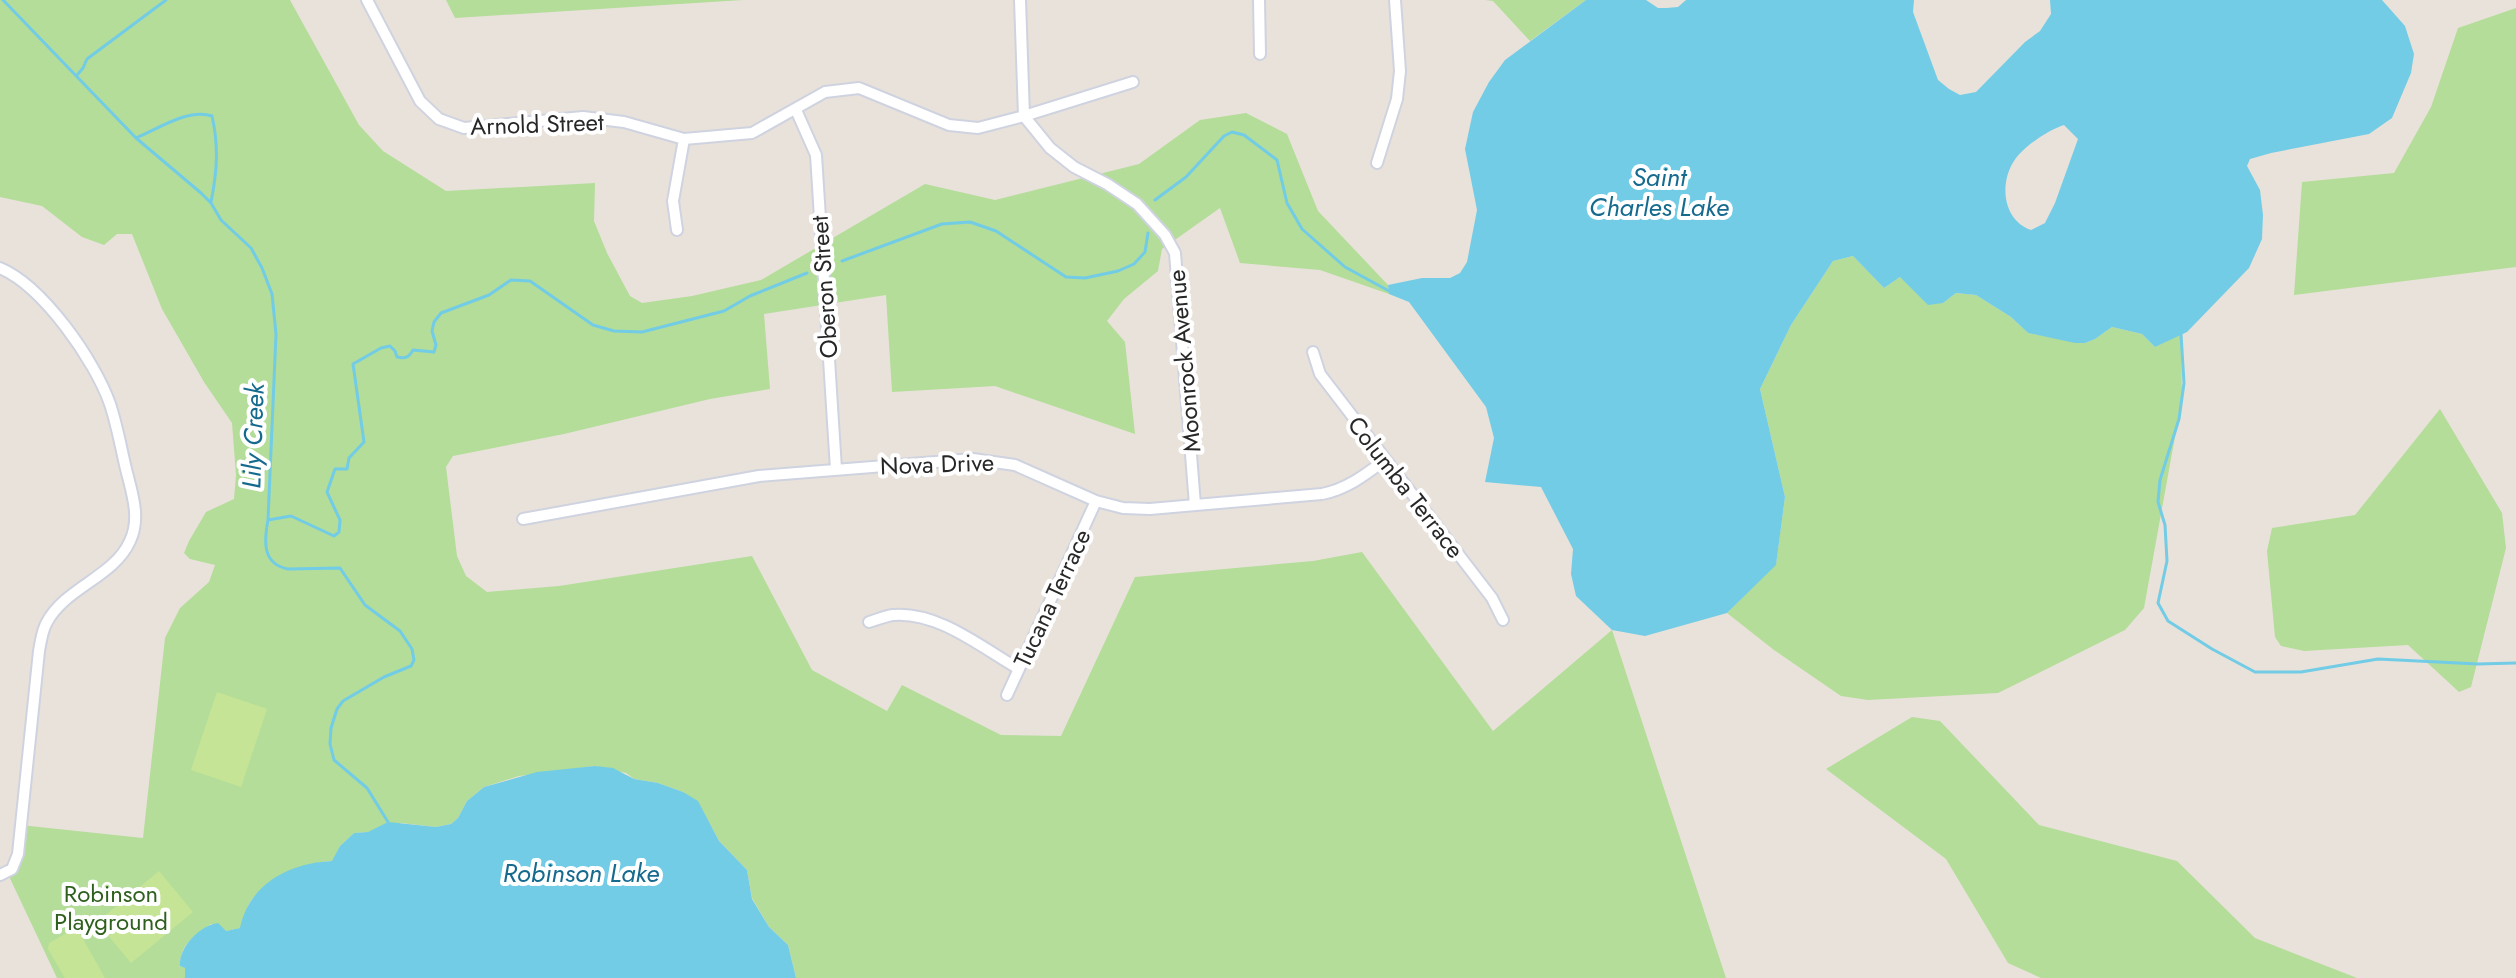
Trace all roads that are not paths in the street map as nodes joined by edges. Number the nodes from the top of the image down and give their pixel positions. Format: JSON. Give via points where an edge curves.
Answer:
{"nodes":[{"id":1,"x":367,"y":0,"type":"edge"},
{"id":2,"x":1020,"y":0,"type":"edge"},
{"id":3,"x":1259,"y":0,"type":"edge"},
{"id":4,"x":1395,"y":0,"type":"edge"},
{"id":5,"x":1260,"y":54,"type":"dead end"},
{"id":6,"x":1133,"y":82,"type":"dead end"},
{"id":7,"x":796,"y":110,"type":"junction"},
{"id":8,"x":1024,"y":116,"type":"junction"},
{"id":9,"x":684,"y":139,"type":"junction"},
{"id":10,"x":1377,"y":163,"type":"dead end"},
{"id":11,"x":677,"y":230,"type":"dead end"},
{"id":12,"x":0,"y":268,"type":"edge"},
{"id":13,"x":1313,"y":352,"type":"dead end"},
{"id":14,"x":1385,"y":460,"type":"junction"},
{"id":15,"x":836,"y":469,"type":"junction"},
{"id":16,"x":1096,"y":501,"type":"junction"},
{"id":17,"x":1195,"y":505,"type":"junction"},
{"id":18,"x":523,"y":519,"type":"dead end"},
{"id":19,"x":1503,"y":620,"type":"dead end"},
{"id":20,"x":869,"y":622,"type":"dead end"},
{"id":21,"x":1019,"y":669,"type":"junction"},
{"id":22,"x":1007,"y":695,"type":"dead end"},
{"id":23,"x":0,"y":875,"type":"edge"}],
"edges":[{"from":1,"to":9,"type":"street","name":"Arnold Street","via":[[420,101],[447,123],[474,128],[594,118]]},
{"from":2,"to":8,"type":"street"},
{"from":3,"to":5,"type":"street"},
{"from":4,"to":10,"type":"street","via":[[1397,99]]},
{"from":6,"to":8,"type":"street","name":"Arnold Street"},
{"from":7,"to":8,"type":"street","name":"Arnold Street","via":[[825,92],[859,88],[949,125],[978,128]]},
{"from":7,"to":9,"type":"street","name":"Arnold Street","via":[[752,133]]},
{"from":7,"to":15,"type":"street","name":"Oberon Street","via":[[816,155]]},
{"from":8,"to":17,"type":"street","name":"Moonrock Avenue","via":[[1074,167],[1137,204],[1175,253]]},
{"from":9,"to":11,"type":"street","via":[[673,201]]},
{"from":12,"to":23,"type":"street","via":[[48,306],[94,371],[109,402],[135,515],[132,535],[115,563],[47,622],[39,651],[18,854],[12,869]]},
{"from":13,"to":14,"type":"street","name":"Columba Terrace","via":[[1320,374]]},
{"from":14,"to":17,"type":"street","name":"Nova Drive","via":[[1334,492]]},
{"from":14,"to":19,"type":"street","name":"Columba Terrace","via":[[1492,598]]},
{"from":15,"to":16,"type":"street","name":"Nova Drive","via":[[995,461]]},
{"from":15,"to":18,"type":"street","name":"Nova Drive","via":[[759,476]]},
{"from":16,"to":17,"type":"street","name":"Nova Drive","via":[[1135,509]]},
{"from":16,"to":21,"type":"street","name":"Tucana Terrace"},
{"from":20,"to":21,"type":"street","via":[[893,615],[936,622]]},
{"from":21,"to":22,"type":"street","name":"Tucana Terrace"}]}
